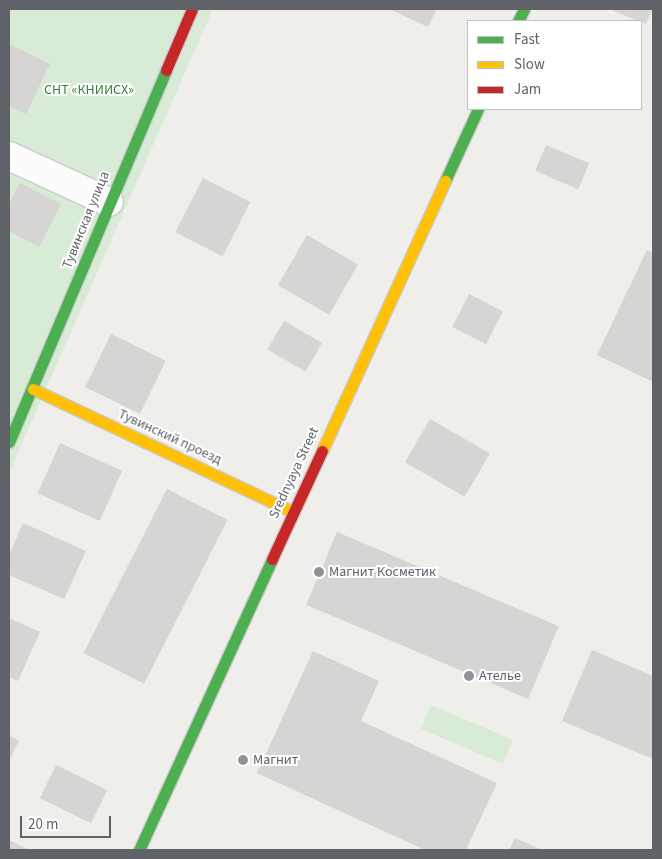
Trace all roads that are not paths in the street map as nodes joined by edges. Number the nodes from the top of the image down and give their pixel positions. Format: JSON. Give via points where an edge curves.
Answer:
{"nodes":[{"id":1,"x":192,"y":9,"type":"edge"},
{"id":2,"x":478,"y":110,"type":"edge"},
{"id":3,"x":9,"y":156,"type":"edge"},
{"id":4,"x":110,"y":202,"type":"junction"},
{"id":5,"x":33,"y":389,"type":"junction"},
{"id":6,"x":9,"y":442,"type":"edge"},
{"id":7,"x":293,"y":512,"type":"junction"},
{"id":8,"x":139,"y":850,"type":"edge"}],
"edges":[{"from":1,"to":4,"type":"street","name":"Тувинская улица"},
{"from":2,"to":7,"type":"street","name":"Srednyaya Street"},
{"from":3,"to":4,"type":"street"},
{"from":4,"to":5,"type":"street","name":"Тувинская улица"},
{"from":5,"to":6,"type":"street","name":"Тувинская улица"},
{"from":5,"to":7,"type":"street","name":"Тувинский проезд"},
{"from":7,"to":8,"type":"street","name":"Srednyaya Street"}]}
